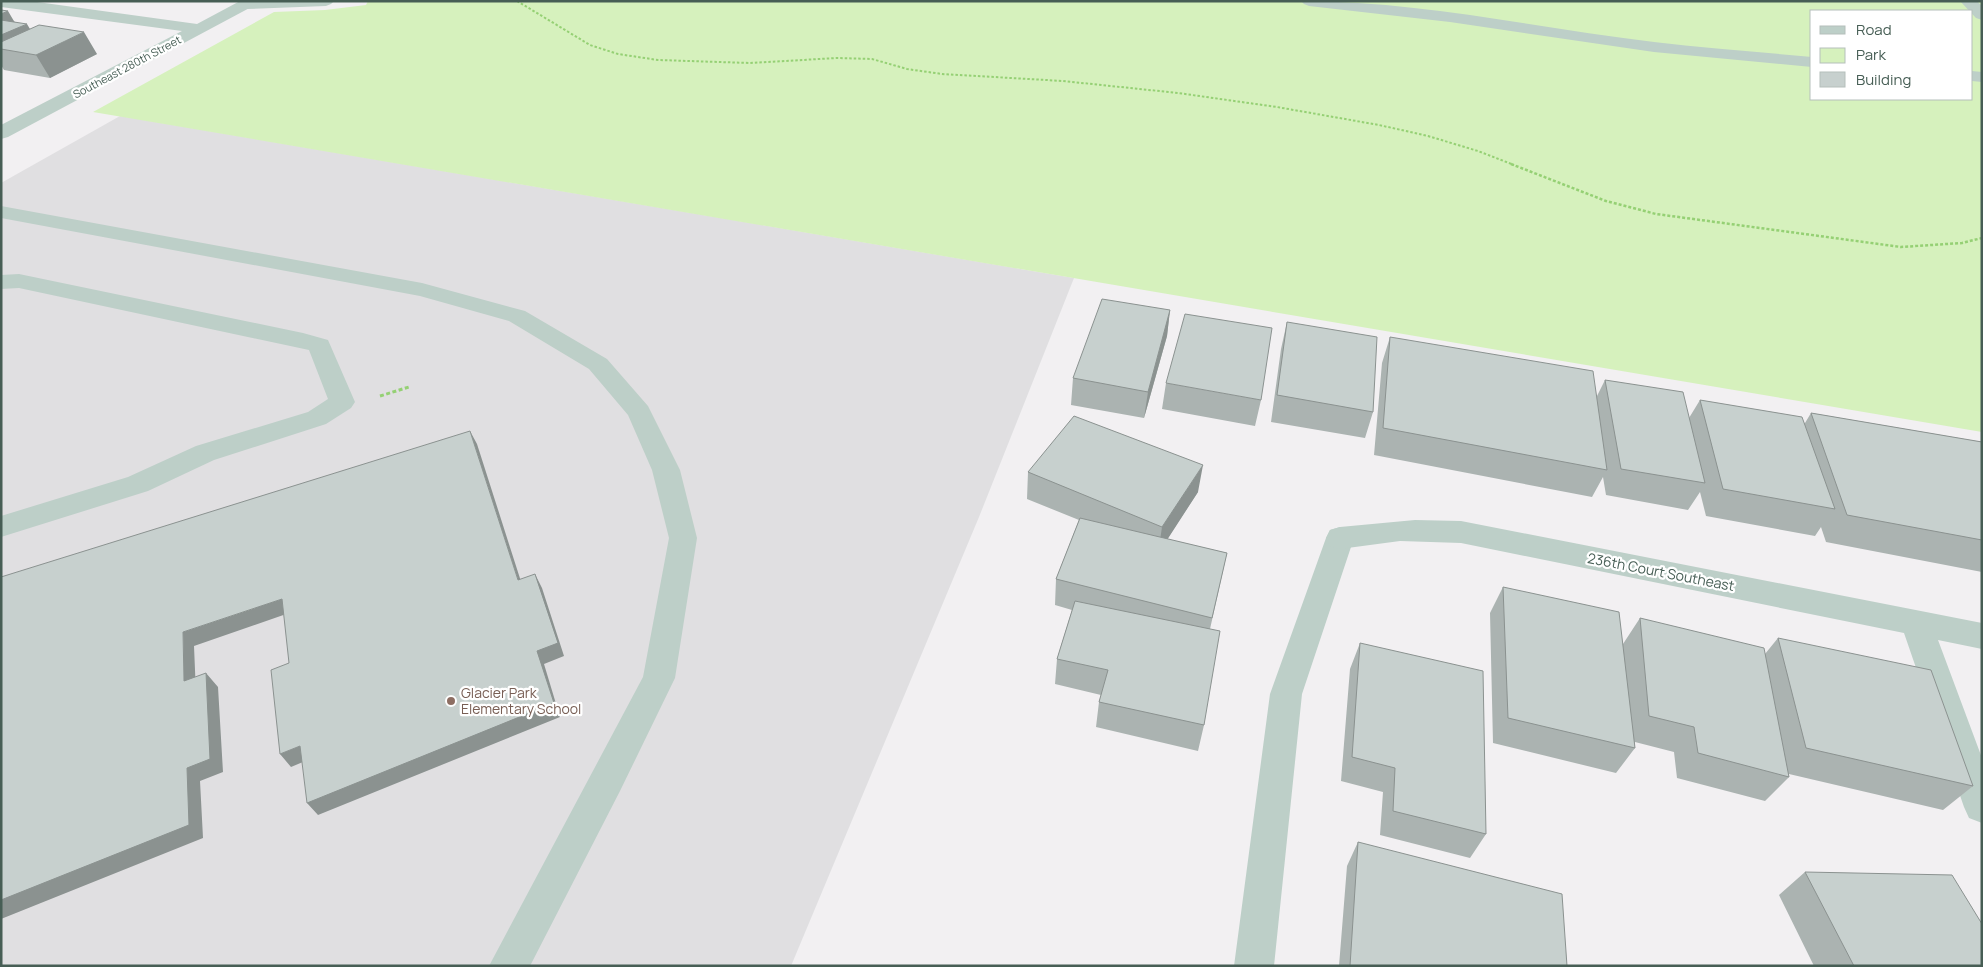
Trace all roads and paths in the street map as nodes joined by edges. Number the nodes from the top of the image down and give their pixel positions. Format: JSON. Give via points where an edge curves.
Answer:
{"nodes":[{"id":1,"x":326,"y":1,"type":"edge"},
{"id":2,"x":517,"y":1,"type":"edge"},
{"id":3,"x":1309,"y":1,"type":"edge"},
{"id":4,"x":1968,"y":1,"type":"edge"},
{"id":5,"x":1,"y":2,"type":"edge"},
{"id":6,"x":1336,"y":2,"type":"edge"},
{"id":7,"x":250,"y":3,"type":"edge"},
{"id":8,"x":1982,"y":15,"type":"edge"},
{"id":9,"x":200,"y":29,"type":"junction"},
{"id":10,"x":1810,"y":62,"type":"edge"},
{"id":11,"x":1,"y":133,"type":"edge"},
{"id":12,"x":1,"y":212,"type":"edge"},
{"id":13,"x":1982,"y":238,"type":"edge"},
{"id":14,"x":1,"y":282,"type":"edge"},
{"id":15,"x":1,"y":526,"type":"edge"},
{"id":16,"x":1916,"y":622,"type":"junction"},
{"id":17,"x":1982,"y":636,"type":"edge"},
{"id":18,"x":1982,"y":807,"type":"edge"},
{"id":19,"x":508,"y":966,"type":"edge"},
{"id":20,"x":1254,"y":966,"type":"edge"}],
"edges":[{"from":1,"to":7,"type":"street"},
{"from":2,"to":13,"type":"path","via":[[590,45],[618,54],[650,59],[750,63],[872,59],[942,74],[1063,81],[1178,93],[1286,108],[1428,136],[1478,151],[1606,202],[1656,214],[1901,247],[1962,243]]},
{"from":3,"to":6,"type":"street"},
{"from":4,"to":8,"type":"street"},
{"from":5,"to":9,"type":"street"},
{"from":6,"to":10,"type":"street","via":[[1654,48]]},
{"from":7,"to":9,"type":"street","name":"Southeast 280th Street"},
{"from":9,"to":11,"type":"street","name":"Southeast 280th Street"},
{"from":12,"to":19,"type":"street","via":[[422,290],[517,316],[598,364],[639,412],[666,470],[683,538],[659,678]]},
{"from":14,"to":15,"type":"street","via":[[19,281],[319,345],[342,402],[317,418],[205,453],[138,484]]},
{"from":16,"to":17,"type":"street","name":"236th Court Southeast"},
{"from":16,"to":18,"type":"street"},
{"from":16,"to":20,"type":"street","name":"236th Court Southeast","via":[[1461,532],[1387,530],[1340,538],[1286,694]]}]}
